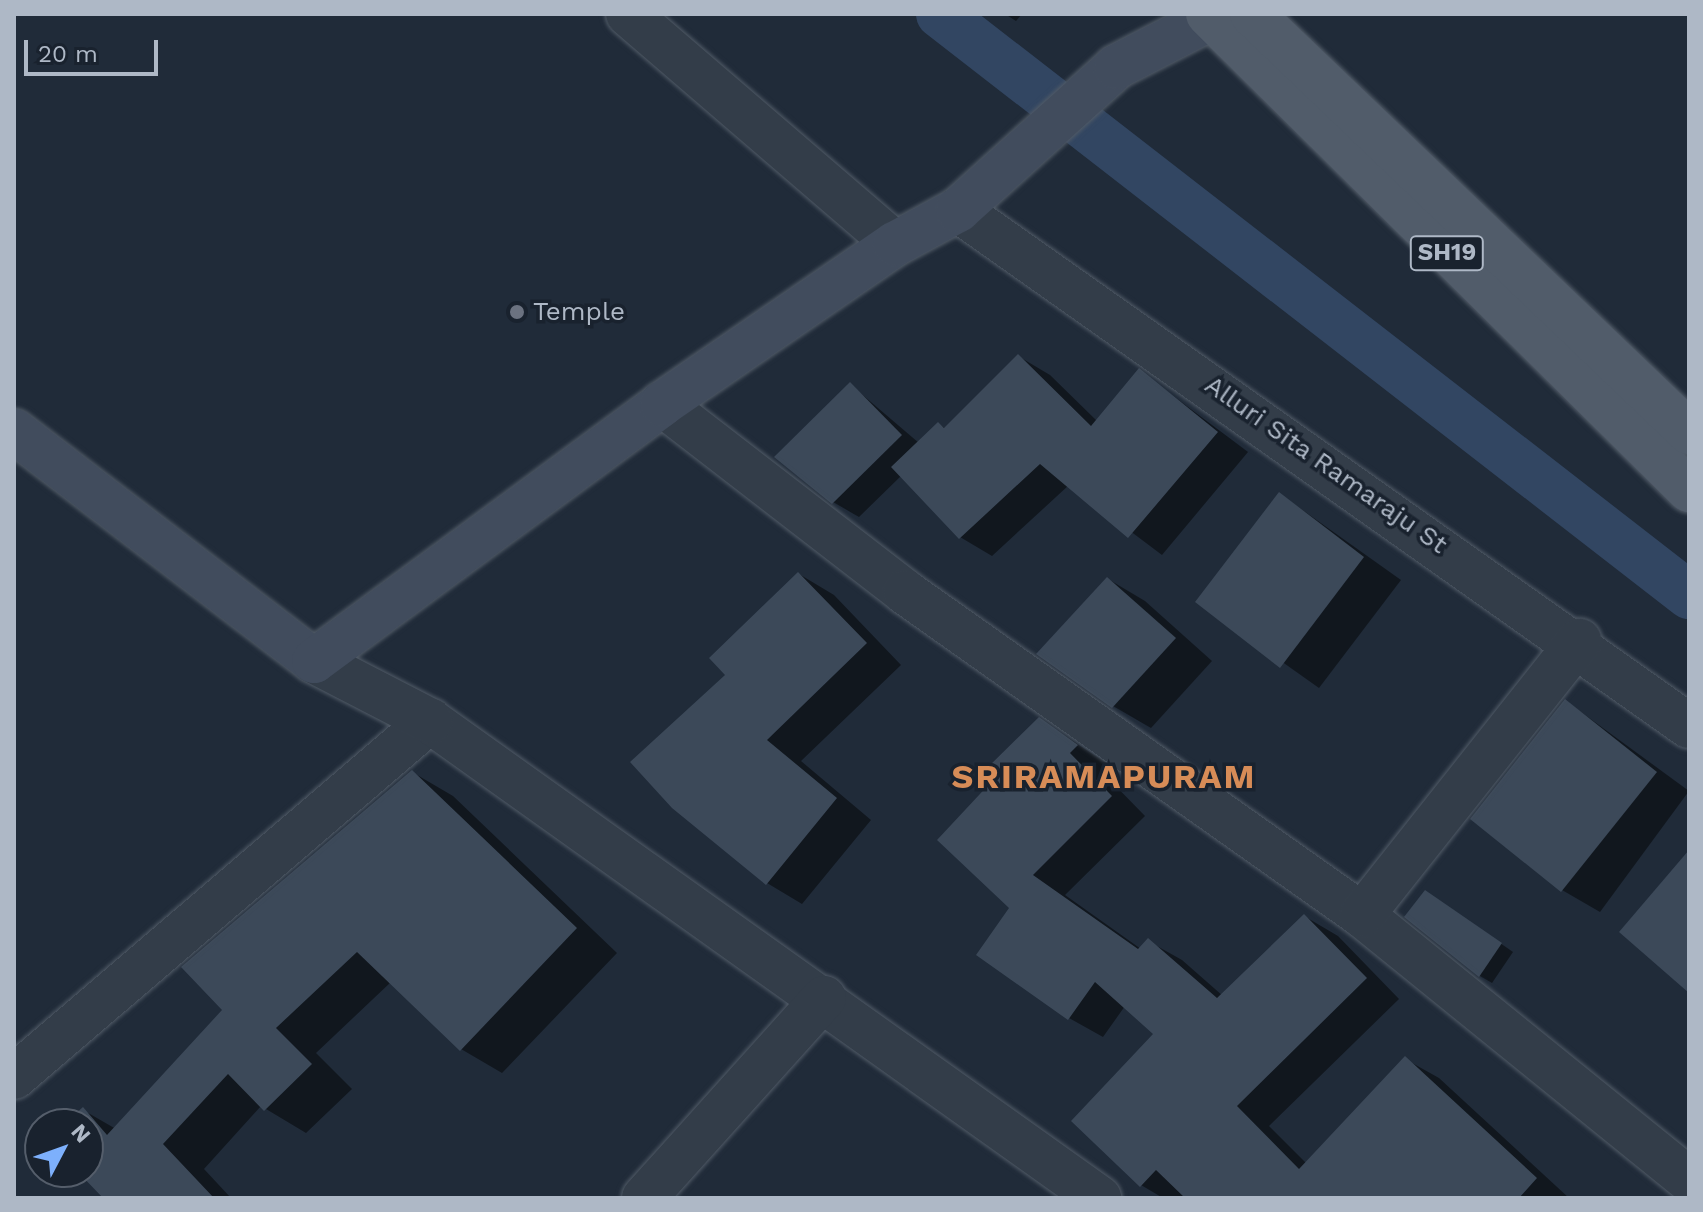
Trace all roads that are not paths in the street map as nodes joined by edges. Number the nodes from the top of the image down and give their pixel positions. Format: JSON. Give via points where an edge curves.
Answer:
{"nodes":[{"id":1,"x":628,"y":14,"type":"edge"},
{"id":2,"x":1252,"y":14,"type":"edge"},
{"id":3,"x":1213,"y":17,"type":"edge"},
{"id":4,"x":958,"y":210,"type":"junction"},
{"id":5,"x":895,"y":244,"type":"junction"},
{"id":6,"x":662,"y":404,"type":"junction"},
{"id":7,"x":14,"y":431,"type":"edge"},
{"id":8,"x":1689,"y":432,"type":"edge"},
{"id":9,"x":1689,"y":490,"type":"edge"},
{"id":10,"x":1579,"y":641,"type":"junction"},
{"id":11,"x":298,"y":649,"type":"junction"},
{"id":12,"x":430,"y":721,"type":"junction"},
{"id":13,"x":1689,"y":726,"type":"edge"},
{"id":14,"x":1362,"y":915,"type":"junction"},
{"id":15,"x":824,"y":998,"type":"junction"},
{"id":16,"x":14,"y":1077,"type":"edge"},
{"id":17,"x":1689,"y":1180,"type":"edge"},
{"id":18,"x":644,"y":1198,"type":"edge"},
{"id":19,"x":1099,"y":1198,"type":"edge"}],
"edges":[{"from":1,"to":5,"type":"street"},
{"from":2,"to":8,"type":"main road","number":"SH19"},
{"from":3,"to":4,"type":"main road","via":[[1116,67]]},
{"from":3,"to":9,"type":"main road","number":"SH19"},
{"from":4,"to":5,"type":"main road"},
{"from":4,"to":10,"type":"street","name":"Alluri Sita Ramaraju St"},
{"from":5,"to":6,"type":"main road"},
{"from":6,"to":11,"type":"main road"},
{"from":6,"to":14,"type":"street","via":[[905,592]]},
{"from":7,"to":11,"type":"main road"},
{"from":10,"to":13,"type":"street","name":"Alluri Sita Ramaraju St"},
{"from":10,"to":14,"type":"street"},
{"from":11,"to":12,"type":"street"},
{"from":12,"to":15,"type":"street"},
{"from":12,"to":16,"type":"street"},
{"from":14,"to":17,"type":"street"},
{"from":15,"to":18,"type":"street"},
{"from":15,"to":19,"type":"street"}]}
